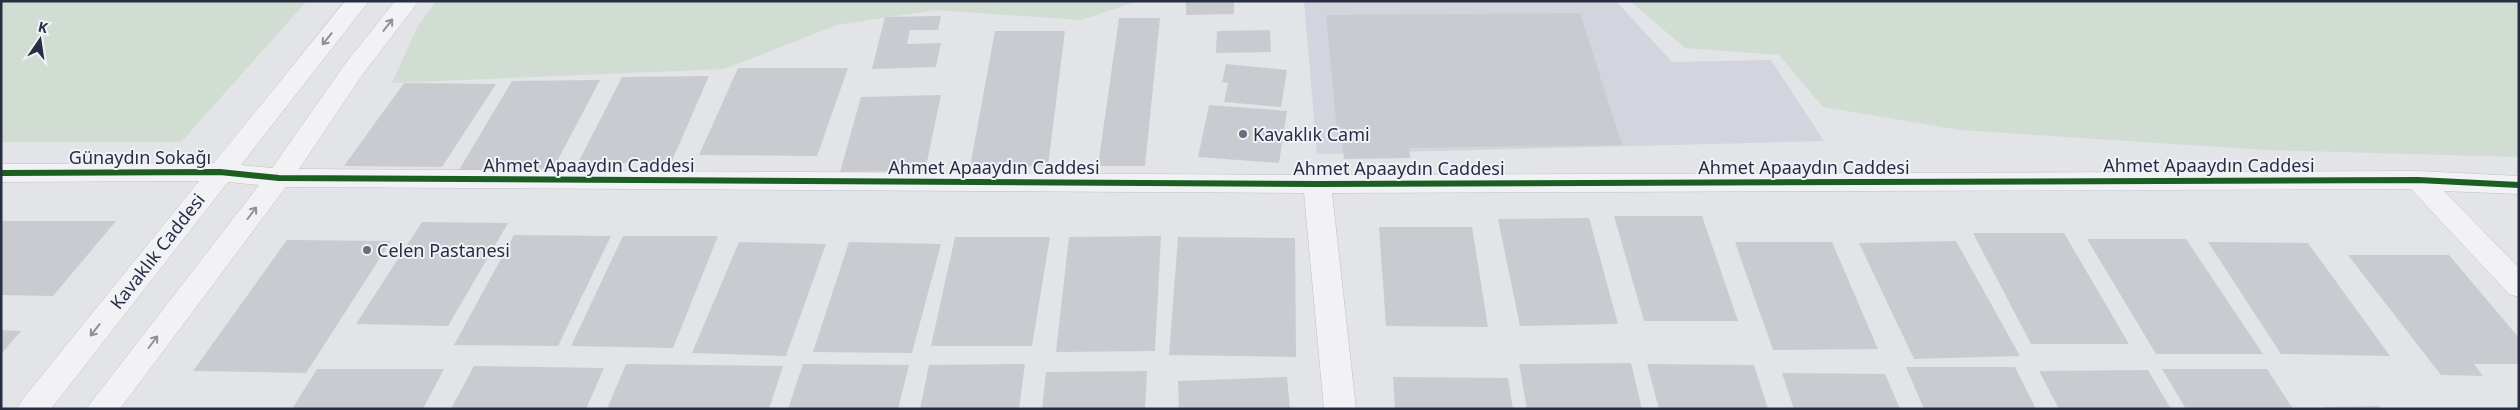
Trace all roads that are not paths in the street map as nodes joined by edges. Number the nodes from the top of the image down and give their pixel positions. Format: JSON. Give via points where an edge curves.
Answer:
{"nodes":[{"id":1,"x":358,"y":1,"type":"edge"},
{"id":2,"x":407,"y":1,"type":"edge"},
{"id":3,"x":220,"y":172,"type":"junction"},
{"id":4,"x":1,"y":173,"type":"edge"},
{"id":5,"x":279,"y":178,"type":"junction"},
{"id":6,"x":2418,"y":180,"type":"junction"},
{"id":7,"x":1318,"y":184,"type":"junction"},
{"id":8,"x":2519,"y":185,"type":"edge"},
{"id":9,"x":2519,"y":286,"type":"edge"},
{"id":10,"x":33,"y":409,"type":"edge"},
{"id":11,"x":102,"y":409,"type":"edge"},
{"id":12,"x":1340,"y":409,"type":"edge"}],
"edges":[{"from":1,"to":3,"type":"street","name":"Kavaklık Caddesi","one_way":true},
{"from":5,"to":2,"type":"street","one_way":true,"via":[[354,68]]},
{"from":3,"to":4,"type":"street","name":"Günaydın Sokağı"},
{"from":3,"to":5,"type":"street","name":"Günaydın Sokağı"},
{"from":3,"to":10,"type":"street","name":"Kavaklık Caddesi","one_way":true},
{"from":5,"to":7,"type":"street","name":"Ahmet Apaaydın Caddesi"},
{"from":11,"to":5,"type":"street","one_way":true},
{"from":6,"to":7,"type":"street","name":"Ahmet Apaaydın Caddesi"},
{"from":6,"to":8,"type":"street","name":"Ahmet Apaaydın Caddesi"},
{"from":6,"to":9,"type":"street"},
{"from":7,"to":12,"type":"street"}]}
